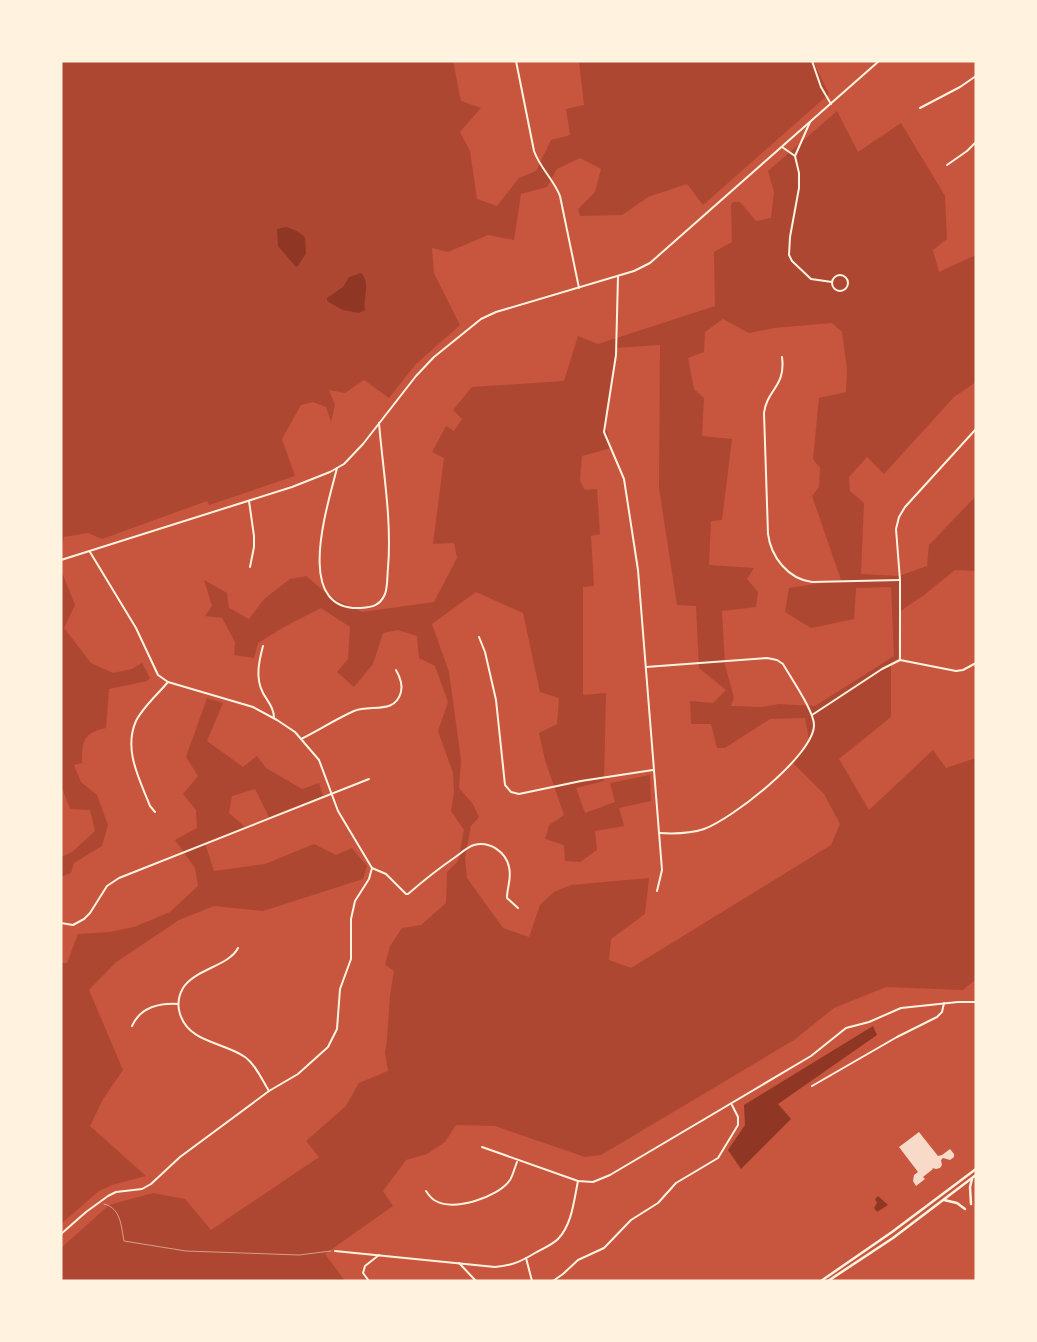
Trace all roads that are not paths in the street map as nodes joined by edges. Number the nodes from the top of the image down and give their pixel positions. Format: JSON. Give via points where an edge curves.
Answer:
{"nodes":[{"id":1,"x":516,"y":61,"type":"edge"},
{"id":2,"x":812,"y":61,"type":"edge"},
{"id":3,"x":879,"y":61,"type":"edge"},
{"id":4,"x":976,"y":76,"type":"edge"},
{"id":5,"x":831,"y":104,"type":"junction"},
{"id":6,"x":920,"y":108,"type":"dead end"},
{"id":7,"x":810,"y":122,"type":"junction"},
{"id":8,"x":976,"y":142,"type":"edge"},
{"id":9,"x":782,"y":147,"type":"junction"},
{"id":10,"x":795,"y":156,"type":"junction"},
{"id":11,"x":947,"y":165,"type":"dead end"},
{"id":12,"x":618,"y":276,"type":"junction"},
{"id":13,"x":832,"y":282,"type":"junction"},
{"id":14,"x":579,"y":288,"type":"junction"},
{"id":15,"x":782,"y":357,"type":"dead end"},
{"id":16,"x":379,"y":424,"type":"junction"},
{"id":17,"x":976,"y":430,"type":"edge"},
{"id":18,"x":337,"y":468,"type":"junction"},
{"id":19,"x":249,"y":501,"type":"junction"},
{"id":20,"x":90,"y":552,"type":"junction"},
{"id":21,"x":61,"y":560,"type":"edge"},
{"id":22,"x":250,"y":567,"type":"dead end"},
{"id":23,"x":900,"y":580,"type":"junction"},
{"id":24,"x":479,"y":637,"type":"dead end"},
{"id":25,"x":263,"y":646,"type":"dead end"},
{"id":26,"x":900,"y":660,"type":"junction"},
{"id":27,"x":976,"y":663,"type":"edge"},
{"id":28,"x":646,"y":667,"type":"junction"},
{"id":29,"x":396,"y":670,"type":"dead end"},
{"id":30,"x":168,"y":682,"type":"junction"},
{"id":31,"x":812,"y":714,"type":"junction"},
{"id":32,"x":274,"y":718,"type":"junction"},
{"id":33,"x":301,"y":739,"type":"junction"},
{"id":34,"x":654,"y":770,"type":"junction"},
{"id":35,"x":369,"y":779,"type":"dead end"},
{"id":36,"x":331,"y":793,"type":"junction"},
{"id":37,"x":155,"y":812,"type":"dead end"},
{"id":38,"x":659,"y":833,"type":"junction"},
{"id":39,"x":372,"y":868,"type":"junction"},
{"id":40,"x":657,"y":891,"type":"dead end"},
{"id":41,"x":518,"y":908,"type":"dead end"},
{"id":42,"x":61,"y":923,"type":"edge"},
{"id":43,"x":238,"y":948,"type":"dead end"},
{"id":44,"x":976,"y":1002,"type":"edge"},
{"id":45,"x":944,"y":1003,"type":"junction"},
{"id":46,"x":178,"y":1004,"type":"junction"},
{"id":47,"x":132,"y":1026,"type":"dead end"},
{"id":48,"x":812,"y":1086,"type":"dead end"},
{"id":49,"x":269,"y":1091,"type":"junction"},
{"id":50,"x":731,"y":1105,"type":"junction"},
{"id":51,"x":482,"y":1148,"type":"dead end"},
{"id":52,"x":517,"y":1161,"type":"junction"},
{"id":53,"x":976,"y":1169,"type":"edge"},
{"id":54,"x":976,"y":1175,"type":"edge"},
{"id":55,"x":972,"y":1178,"type":"junction"},
{"id":56,"x":578,"y":1182,"type":"junction"},
{"id":57,"x":426,"y":1191,"type":"dead end"},
{"id":58,"x":944,"y":1200,"type":"junction"},
{"id":59,"x":971,"y":1204,"type":"dead end"},
{"id":60,"x":965,"y":1208,"type":"dead end"},
{"id":61,"x":61,"y":1234,"type":"edge"},
{"id":62,"x":336,"y":1251,"type":"road end"},
{"id":63,"x":379,"y":1255,"type":"junction"},
{"id":64,"x":526,"y":1258,"type":"junction"},
{"id":65,"x":459,"y":1263,"type":"junction"},
{"id":66,"x":369,"y":1281,"type":"edge"},
{"id":67,"x":476,"y":1281,"type":"edge"},
{"id":68,"x":532,"y":1281,"type":"edge"},
{"id":69,"x":553,"y":1281,"type":"edge"},
{"id":70,"x":820,"y":1281,"type":"edge"},
{"id":71,"x":828,"y":1281,"type":"edge"}],
"edges":[{"from":1,"to":14,"type":"street","via":[[534,151],[560,196]]},
{"from":2,"to":5,"type":"street","via":[[820,87]]},
{"from":3,"to":5,"type":"street"},
{"from":4,"to":6,"type":"street"},
{"from":5,"to":7,"type":"street"},
{"from":7,"to":9,"type":"street"},
{"from":7,"to":10,"type":"street"},
{"from":8,"to":11,"type":"street"},
{"from":9,"to":10,"type":"street"},
{"from":9,"to":12,"type":"street","via":[[656,258]]},
{"from":10,"to":13,"type":"street","via":[[799,188],[789,254],[796,266],[812,279]]},
{"from":12,"to":14,"type":"street"},
{"from":12,"to":28,"type":"street","via":[[616,355],[604,432],[622,471],[626,489],[638,570]]},
{"from":13,"to":13,"type":"street","via":[[841,275],[848,284],[841,291],[835,289]]},
{"from":14,"to":16,"type":"street","via":[[481,319],[428,363]]},
{"from":15,"to":23,"type":"street","via":[[782,376],[764,413],[768,534],[773,554],[802,581]]},
{"from":16,"to":18,"type":"street","via":[[351,458]]},
{"from":16,"to":18,"type":"street","via":[[390,543],[386,591],[374,607],[349,608],[340,604],[328,596],[321,581],[320,546]]},
{"from":17,"to":23,"type":"street","via":[[901,513],[896,529]]},
{"from":18,"to":19,"type":"street"},
{"from":19,"to":20,"type":"street"},
{"from":19,"to":22,"type":"street","via":[[254,536]]},
{"from":20,"to":21,"type":"street"},
{"from":20,"to":30,"type":"street","via":[[136,628],[158,675]]},
{"from":23,"to":26,"type":"street"},
{"from":24,"to":34,"type":"street","via":[[496,700],[502,765],[511,792],[518,794]]},
{"from":25,"to":32,"type":"street","via":[[259,677],[261,690],[274,711]]},
{"from":26,"to":27,"type":"street","via":[[956,671]]},
{"from":26,"to":31,"type":"street"},
{"from":28,"to":31,"type":"street","via":[[767,658],[777,660],[784,664]]},
{"from":28,"to":34,"type":"street"},
{"from":29,"to":33,"type":"street","via":[[402,689],[392,705],[355,711]]},
{"from":30,"to":32,"type":"street","via":[[253,707]]},
{"from":30,"to":37,"type":"street","via":[[136,722],[131,745],[133,762]]},
{"from":31,"to":38,"type":"street","via":[[812,736],[784,770],[748,803],[699,831]]},
{"from":32,"to":33,"type":"street"},
{"from":33,"to":36,"type":"street","via":[[319,760]]},
{"from":34,"to":38,"type":"street"},
{"from":35,"to":36,"type":"street"},
{"from":36,"to":39,"type":"street","via":[[346,826]]},
{"from":36,"to":42,"type":"street","via":[[119,878],[107,886],[84,920],[73,925]]},
{"from":38,"to":40,"type":"street","via":[[662,870]]},
{"from":39,"to":41,"type":"street","via":[[386,874],[408,894],[469,847],[485,846],[505,856],[510,870],[507,898]]},
{"from":39,"to":49,"type":"street","via":[[353,909],[352,959],[340,989],[334,1038],[313,1062],[286,1083]]},
{"from":43,"to":46,"type":"street","via":[[189,982]]},
{"from":44,"to":45,"type":"street"},
{"from":45,"to":48,"type":"street","via":[[937,1017]]},
{"from":45,"to":50,"type":"street","via":[[901,1008],[846,1028],[811,1056]]},
{"from":46,"to":47,"type":"street","via":[[154,1006],[137,1017]]},
{"from":46,"to":49,"type":"street","via":[[182,1020],[189,1030],[246,1058]]},
{"from":49,"to":61,"type":"street","via":[[180,1157],[151,1184],[142,1189],[116,1192],[98,1202]]},
{"from":50,"to":56,"type":"street","via":[[610,1176],[593,1182]]},
{"from":50,"to":69,"type":"street","via":[[737,1114],[738,1125],[718,1158],[676,1183],[658,1203],[631,1220],[604,1248],[578,1260]]},
{"from":51,"to":52,"type":"street"},
{"from":52,"to":56,"type":"street"},
{"from":52,"to":57,"type":"street","via":[[510,1180],[487,1198],[444,1203],[434,1200]]},
{"from":53,"to":70,"type":"highway"},
{"from":54,"to":55,"type":"highway"},
{"from":55,"to":58,"type":"highway"},
{"from":55,"to":59,"type":"highway"},
{"from":56,"to":64,"type":"street","via":[[566,1229],[556,1241]]},
{"from":58,"to":60,"type":"highway"},
{"from":58,"to":71,"type":"highway"},
{"from":62,"to":63,"type":"street"},
{"from":63,"to":65,"type":"street"},
{"from":63,"to":66,"type":"street","via":[[365,1266],[363,1274]]},
{"from":64,"to":65,"type":"street","via":[[496,1267]]},
{"from":64,"to":68,"type":"street"},
{"from":65,"to":67,"type":"street"}]}
